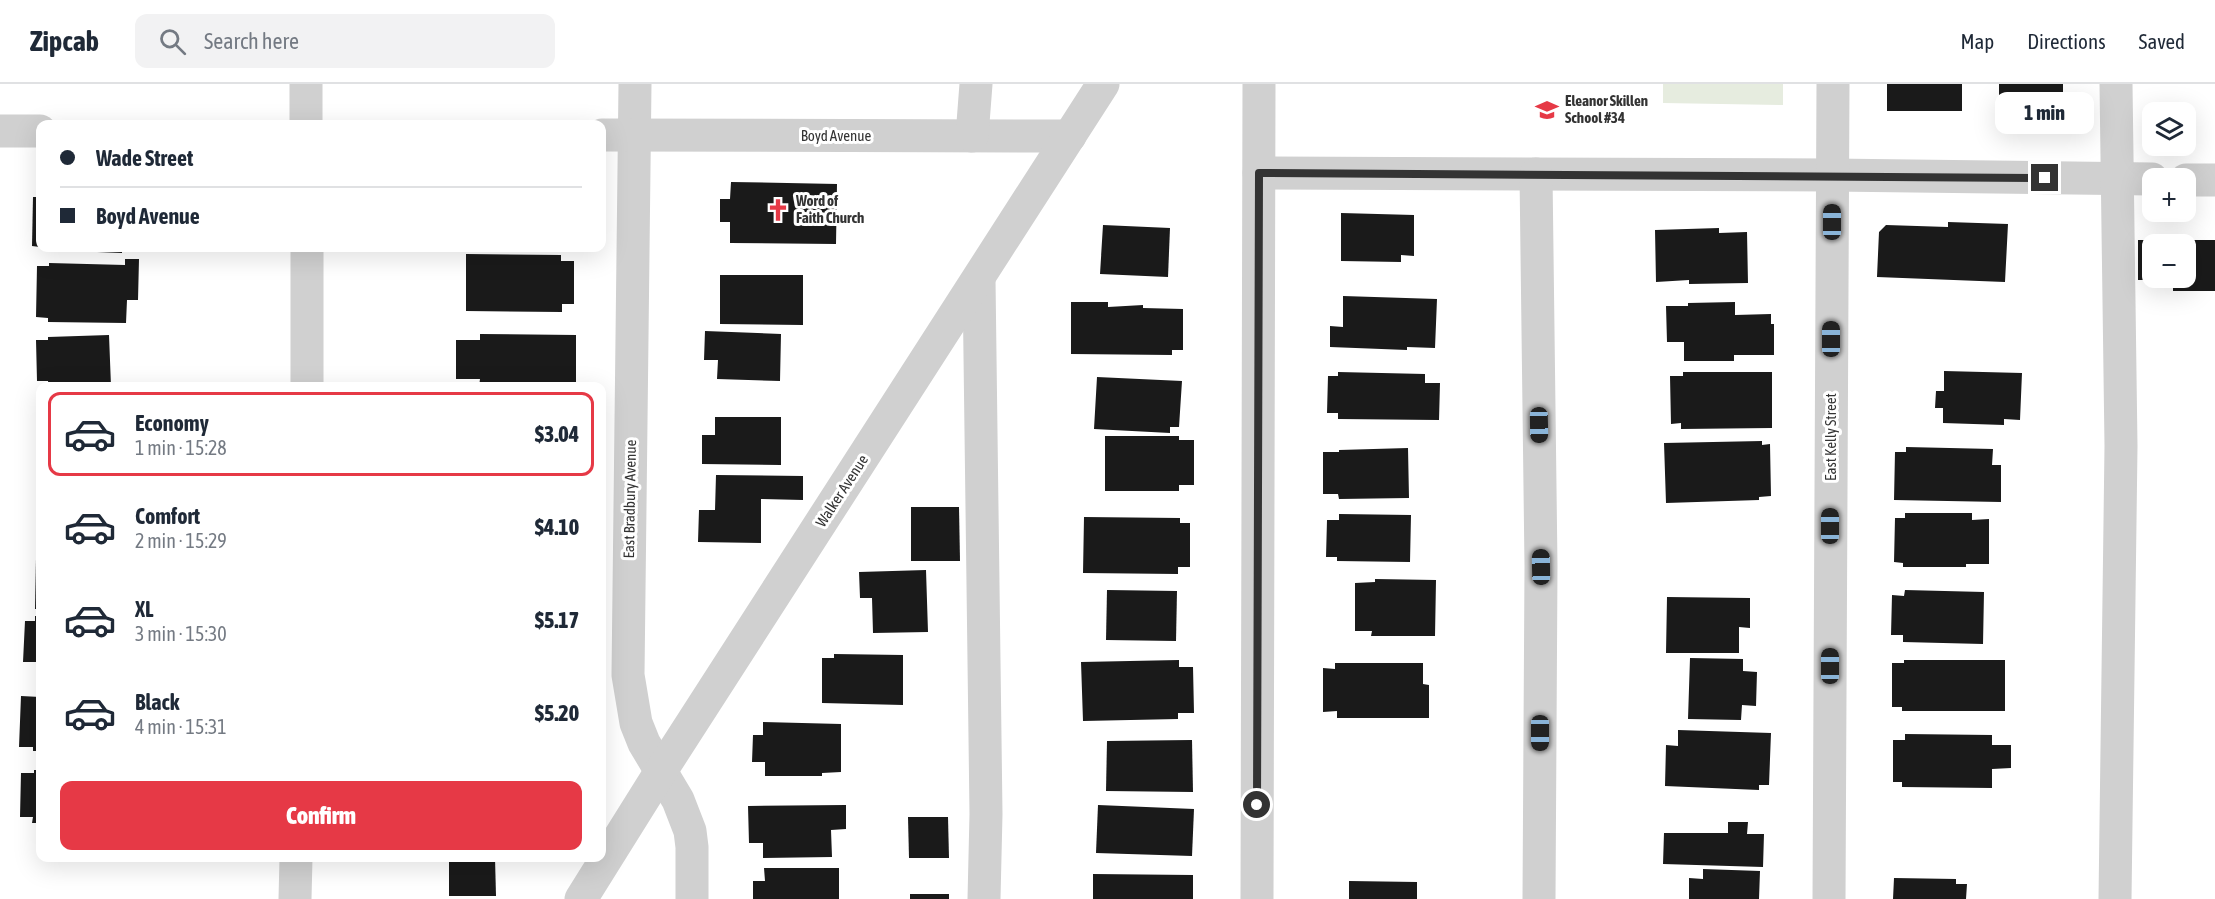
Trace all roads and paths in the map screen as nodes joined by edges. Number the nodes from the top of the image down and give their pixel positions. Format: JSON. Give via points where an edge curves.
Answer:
{"nodes":[{"id":1,"x":306,"y":84,"type":"edge"},
{"id":2,"x":635,"y":84,"type":"edge"},
{"id":3,"x":976,"y":84,"type":"edge"},
{"id":4,"x":1103,"y":84,"type":"edge"},
{"id":5,"x":1259,"y":84,"type":"edge"},
{"id":6,"x":1833,"y":84,"type":"edge"},
{"id":7,"x":2116,"y":84,"type":"edge"},
{"id":8,"x":306,"y":120,"type":"edge"},
{"id":9,"x":0,"y":131,"type":"edge"},
{"id":10,"x":36,"y":131,"type":"edge"},
{"id":11,"x":606,"y":135,"type":"edge"},
{"id":12,"x":634,"y":135,"type":"junction"},
{"id":13,"x":972,"y":136,"type":"junction"},
{"id":14,"x":1070,"y":136,"type":"junction"},
{"id":15,"x":1259,"y":173,"type":"junction"},
{"id":16,"x":1536,"y":174,"type":"junction"},
{"id":17,"x":1832,"y":175,"type":"junction"},
{"id":18,"x":2116,"y":179,"type":"junction"},
{"id":19,"x":2142,"y":179,"type":"edge"},
{"id":20,"x":2196,"y":180,"type":"edge"},
{"id":21,"x":2215,"y":180,"type":"edge"},
{"id":22,"x":307,"y":252,"type":"edge"},
{"id":23,"x":979,"y":279,"type":"junction"},
{"id":24,"x":307,"y":382,"type":"edge"},
{"id":25,"x":661,"y":771,"type":"junction"},
{"id":26,"x":606,"y":859,"type":"edge"},
{"id":27,"x":296,"y":862,"type":"edge"},
{"id":28,"x":604,"y":862,"type":"edge"},
{"id":29,"x":295,"y":899,"type":"edge"},
{"id":30,"x":581,"y":899,"type":"edge"},
{"id":31,"x":692,"y":899,"type":"edge"},
{"id":32,"x":984,"y":899,"type":"edge"},
{"id":33,"x":1257,"y":899,"type":"edge"},
{"id":34,"x":1539,"y":899,"type":"edge"},
{"id":35,"x":1829,"y":899,"type":"edge"},
{"id":36,"x":2115,"y":899,"type":"edge"}],
"edges":[{"from":1,"to":8,"type":"street"},
{"from":2,"to":12,"type":"street","name":"East Bradbury Avenue"},
{"from":3,"to":13,"type":"street"},
{"from":4,"to":14,"type":"street","name":"Walker Avenue"},
{"from":5,"to":15,"type":"street"},
{"from":6,"to":17,"type":"street","name":"East Kelly Street"},
{"from":7,"to":18,"type":"street"},
{"from":9,"to":10,"type":"street"},
{"from":11,"to":12,"type":"street","name":"Boyd Avenue"},
{"from":12,"to":13,"type":"street","name":"Boyd Avenue"},
{"from":12,"to":25,"type":"street","name":"East Bradbury Avenue","via":[[628,675],[636,723]]},
{"from":13,"to":14,"type":"street","name":"Boyd Avenue"},
{"from":14,"to":23,"type":"street","name":"Walker Avenue"},
{"from":15,"to":16,"type":"street"},
{"from":15,"to":33,"type":"street"},
{"from":16,"to":17,"type":"street"},
{"from":16,"to":34,"type":"street","via":[[1541,567]]},
{"from":17,"to":18,"type":"street"},
{"from":17,"to":35,"type":"street","name":"East Kelly Street"},
{"from":18,"to":19,"type":"street"},
{"from":18,"to":36,"type":"street","via":[[2121,446]]},
{"from":20,"to":21,"type":"street"},
{"from":22,"to":24,"type":"street"},
{"from":23,"to":25,"type":"street","name":"Walker Avenue"},
{"from":23,"to":32,"type":"street"},
{"from":25,"to":26,"type":"street","name":"Walker Avenue"},
{"from":25,"to":31,"type":"street","name":"East Bradbury Avenue","via":[[690,831]]},
{"from":27,"to":29,"type":"street"},
{"from":28,"to":30,"type":"street","name":"Walker Avenue"}]}
